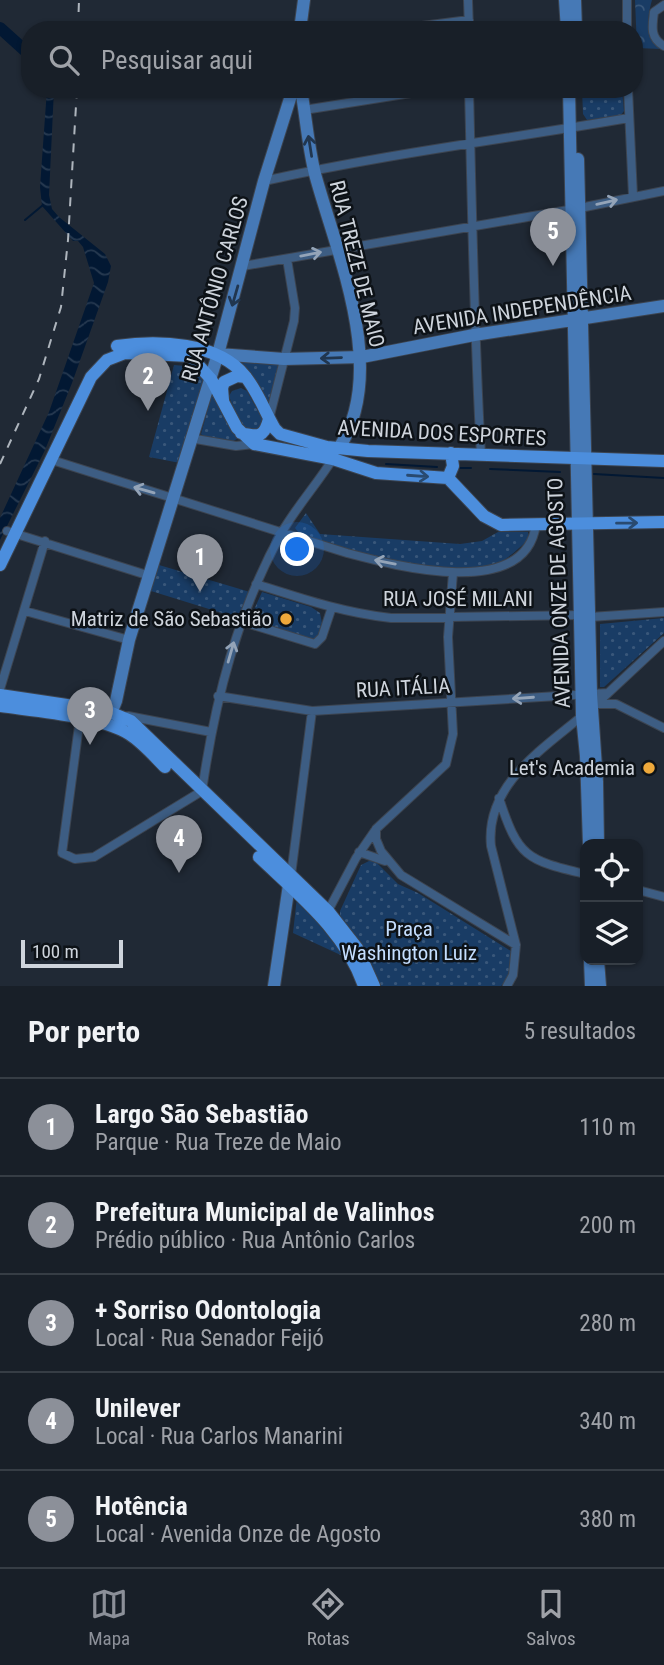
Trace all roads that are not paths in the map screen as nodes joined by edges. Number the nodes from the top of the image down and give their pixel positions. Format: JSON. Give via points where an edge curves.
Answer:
{"nodes":[{"id":1,"x":304,"y":0,"type":"edge"},
{"id":2,"x":468,"y":0,"type":"edge"},
{"id":3,"x":565,"y":0,"type":"edge"},
{"id":4,"x":575,"y":0,"type":"edge"},
{"id":5,"x":627,"y":0,"type":"edge"},
{"id":6,"x":657,"y":0,"type":"edge"},
{"id":7,"x":664,"y":5,"type":"edge"},
{"id":8,"x":653,"y":12,"type":"junction"},
{"id":9,"x":301,"y":21,"type":"edge"},
{"id":10,"x":469,"y":21,"type":"edge"},
{"id":11,"x":566,"y":21,"type":"edge"},
{"id":12,"x":576,"y":21,"type":"edge"},
{"id":13,"x":627,"y":21,"type":"edge"},
{"id":14,"x":664,"y":46,"type":"edge"},
{"id":15,"x":290,"y":98,"type":"edge"},
{"id":16,"x":302,"y":98,"type":"edge"},
{"id":17,"x":368,"y":98,"type":"edge"},
{"id":18,"x":469,"y":98,"type":"edge"},
{"id":19,"x":570,"y":98,"type":"edge"},
{"id":20,"x":575,"y":98,"type":"edge"},
{"id":21,"x":628,"y":98,"type":"edge"},
{"id":22,"x":287,"y":110,"type":"junction"},
{"id":23,"x":305,"y":114,"type":"junction"},
{"id":24,"x":629,"y":118,"type":"junction"},
{"id":25,"x":573,"y":128,"type":"junction"},
{"id":26,"x":471,"y":143,"type":"junction"},
{"id":27,"x":314,"y":170,"type":"junction"},
{"id":28,"x":264,"y":181,"type":"junction"},
{"id":29,"x":664,"y":191,"type":"edge"},
{"id":30,"x":633,"y":197,"type":"junction"},
{"id":31,"x":575,"y":209,"type":"junction"},
{"id":32,"x":474,"y":226,"type":"junction"},
{"id":33,"x":336,"y":249,"type":"junction"},
{"id":34,"x":287,"y":259,"type":"junction"},
{"id":35,"x":243,"y":266,"type":"junction"},
{"id":36,"x":664,"y":306,"type":"edge"},
{"id":37,"x":578,"y":321,"type":"junction"},
{"id":38,"x":474,"y":335,"type":"junction"},
{"id":39,"x":218,"y":354,"type":"junction"},
{"id":40,"x":362,"y":357,"type":"junction"},
{"id":41,"x":284,"y":359,"type":"junction"},
{"id":42,"x":246,"y":377,"type":"junction"},
{"id":43,"x":211,"y":379,"type":"junction"},
{"id":44,"x":223,"y":401,"type":"junction"},
{"id":45,"x":269,"y":419,"type":"junction"},
{"id":46,"x":241,"y":433,"type":"junction"},
{"id":47,"x":190,"y":438,"type":"junction"},
{"id":48,"x":254,"y":443,"type":"junction"},
{"id":49,"x":451,"y":453,"type":"junction"},
{"id":50,"x":336,"y":454,"type":"junction"},
{"id":51,"x":481,"y":455,"type":"junction"},
{"id":52,"x":580,"y":459,"type":"junction"},
{"id":53,"x":52,"y":460,"type":"junction"},
{"id":54,"x":664,"y":461,"type":"edge"},
{"id":55,"x":448,"y":478,"type":"junction"},
{"id":56,"x":173,"y":498,"type":"junction"},
{"id":57,"x":664,"y":522,"type":"edge"},
{"id":58,"x":536,"y":524,"type":"junction"},
{"id":59,"x":582,"y":524,"type":"junction"},
{"id":60,"x":11,"y":532,"type":"junction"},
{"id":61,"x":282,"y":532,"type":"junction"},
{"id":62,"x":45,"y":541,"type":"junction"},
{"id":63,"x":0,"y":546,"type":"edge"},
{"id":64,"x":0,"y":565,"type":"edge"},
{"id":65,"x":453,"y":573,"type":"junction"},
{"id":66,"x":150,"y":576,"type":"junction"},
{"id":67,"x":256,"y":584,"type":"junction"},
{"id":68,"x":332,"y":607,"type":"junction"},
{"id":69,"x":25,"y":611,"type":"junction"},
{"id":70,"x":664,"y":612,"type":"edge"},
{"id":71,"x":586,"y":616,"type":"junction"},
{"id":72,"x":449,"y":619,"type":"junction"},
{"id":73,"x":240,"y":621,"type":"junction"},
{"id":74,"x":129,"y":639,"type":"junction"},
{"id":75,"x":664,"y":641,"type":"edge"},
{"id":76,"x":0,"y":689,"type":"edge"},
{"id":77,"x":608,"y":693,"type":"junction"},
{"id":78,"x":0,"y":695,"type":"edge"},
{"id":79,"x":218,"y":696,"type":"junction"},
{"id":80,"x":452,"y":702,"type":"junction"},
{"id":81,"x":589,"y":703,"type":"junction"},
{"id":82,"x":616,"y":704,"type":"junction"},
{"id":83,"x":0,"y":706,"type":"edge"},
{"id":84,"x":112,"y":706,"type":"junction"},
{"id":85,"x":312,"y":711,"type":"junction"},
{"id":86,"x":121,"y":715,"type":"junction"},
{"id":87,"x":80,"y":718,"type":"junction"},
{"id":88,"x":140,"y":724,"type":"junction"},
{"id":89,"x":664,"y":728,"type":"edge"},
{"id":90,"x":124,"y":731,"type":"junction"},
{"id":91,"x":211,"y":732,"type":"junction"},
{"id":92,"x":199,"y":793,"type":"junction"},
{"id":93,"x":499,"y":798,"type":"junction"},
{"id":94,"x":376,"y":829,"type":"junction"},
{"id":95,"x":589,"y":839,"type":"edge"},
{"id":96,"x":598,"y":839,"type":"edge"},
{"id":97,"x":359,"y":852,"type":"junction"},
{"id":98,"x":388,"y":863,"type":"junction"},
{"id":99,"x":580,"y":873,"type":"edge"},
{"id":100,"x":290,"y":880,"type":"junction"},
{"id":101,"x":643,"y":891,"type":"edge"},
{"id":102,"x":664,"y":897,"type":"edge"},
{"id":103,"x":328,"y":911,"type":"junction"},
{"id":104,"x":516,"y":945,"type":"junction"},
{"id":105,"x":590,"y":965,"type":"edge"},
{"id":106,"x":598,"y":965,"type":"edge"},
{"id":107,"x":274,"y":986,"type":"edge"},
{"id":108,"x":364,"y":986,"type":"edge"},
{"id":109,"x":374,"y":986,"type":"edge"},
{"id":110,"x":507,"y":986,"type":"edge"},
{"id":111,"x":591,"y":986,"type":"edge"},
{"id":112,"x":600,"y":986,"type":"edge"}],
"edges":[{"from":1,"to":9,"type":"main road"},
{"from":2,"to":10,"type":"street"},
{"from":3,"to":11,"type":"main road"},
{"from":4,"to":12,"type":"main road"},
{"from":5,"to":13,"type":"street"},
{"from":6,"to":8,"type":"street"},
{"from":7,"to":8,"type":"street"},
{"from":8,"to":14,"type":"street","via":[[653,36]]},
{"from":15,"to":22,"type":"main road","name":"RUA ANTÔNIO CARLOS"},
{"from":16,"to":23,"type":"main road","name":"RUA TREZE DE MAIO"},
{"from":17,"to":23,"type":"street"},
{"from":18,"to":26,"type":"street"},
{"from":19,"to":25,"type":"main road","name":"AVENIDA ONZE DE AGOSTO"},
{"from":20,"to":25,"type":"main road","name":"AVENIDA ONZE DE AGOSTO"},
{"from":21,"to":24,"type":"street"},
{"from":22,"to":23,"type":"main road","via":[[298,108]]},
{"from":22,"to":28,"type":"main road","name":"RUA ANTÔNIO CARLOS"},
{"from":27,"to":23,"type":"main road","name":"RUA TREZE DE MAIO","one_way":true},
{"from":24,"to":25,"type":"street"},
{"from":24,"to":30,"type":"street"},
{"from":25,"to":26,"type":"street"},
{"from":25,"to":31,"type":"main road","name":"AVENIDA ONZE DE AGOSTO"},
{"from":26,"to":27,"type":"street"},
{"from":26,"to":32,"type":"street"},
{"from":27,"to":28,"type":"street"},
{"from":27,"to":33,"type":"main road","name":"RUA TREZE DE MAIO"},
{"from":28,"to":35,"type":"main road","name":"RUA ANTÔNIO CARLOS"},
{"from":29,"to":30,"type":"street"},
{"from":31,"to":30,"type":"street","one_way":true},
{"from":31,"to":32,"type":"street"},
{"from":31,"to":37,"type":"main road","name":"AVENIDA ONZE DE AGOSTO"},
{"from":32,"to":33,"type":"street"},
{"from":32,"to":38,"type":"street"},
{"from":34,"to":33,"type":"street","one_way":true},
{"from":33,"to":40,"type":"main road","name":"RUA TREZE DE MAIO"},
{"from":34,"to":35,"type":"street"},
{"from":34,"to":41,"type":"street","via":[[295,308]]},
{"from":35,"to":39,"type":"main road","name":"RUA ANTÔNIO CARLOS","one_way":true},
{"from":36,"to":37,"type":"main road","name":"AVENIDA INDEPENDÊNCIA"},
{"from":37,"to":38,"type":"main road","name":"AVENIDA INDEPENDÊNCIA"},
{"from":37,"to":52,"type":"main road","name":"AVENIDA ONZE DE AGOSTO"},
{"from":38,"to":40,"type":"main road","name":"AVENIDA INDEPENDÊNCIA"},
{"from":38,"to":51,"type":"street"},
{"from":39,"to":41,"type":"main road","name":"AVENIDA INDEPENDÊNCIA"},
{"from":39,"to":42,"type":"main road","name":"AVENIDA DOS ESPORTES"},
{"from":39,"to":43,"type":"main road","name":"RUA ANTÔNIO CARLOS"},
{"from":39,"to":60,"type":"main road","via":[[139,344],[119,345],[96,359],[84,374]]},
{"from":40,"to":41,"type":"main road","name":"AVENIDA INDEPENDÊNCIA","one_way":true},
{"from":40,"to":50,"type":"main road","name":"RUA TREZE DE MAIO","via":[[358,403]]},
{"from":41,"to":45,"type":"street"},
{"from":42,"to":44,"type":"main road","via":[[224,382]]},
{"from":42,"to":45,"type":"main road","name":"AVENIDA DOS ESPORTES"},
{"from":43,"to":44,"type":"main road","name":"AVENIDA DOS ESPORTES"},
{"from":43,"to":47,"type":"main road","name":"RUA ANTÔNIO CARLOS"},
{"from":43,"to":53,"type":"main road","name":"AVENIDA DOS ESPORTES","via":[[190,356],[115,355],[91,377]]},
{"from":44,"to":46,"type":"main road","name":"AVENIDA DOS ESPORTES"},
{"from":45,"to":46,"type":"main road","via":[[262,433]]},
{"from":45,"to":50,"type":"main road","name":"AVENIDA DOS ESPORTES","via":[[289,438]]},
{"from":46,"to":48,"type":"main road","name":"AVENIDA DOS ESPORTES"},
{"from":47,"to":48,"type":"street","via":[[236,446]]},
{"from":47,"to":56,"type":"main road","name":"RUA ANTÔNIO CARLOS"},
{"from":48,"to":50,"type":"main road","name":"AVENIDA DOS ESPORTES"},
{"from":49,"to":50,"type":"main road","name":"AVENIDA DOS ESPORTES"},
{"from":49,"to":51,"type":"main road","name":"AVENIDA DOS ESPORTES"},
{"from":49,"to":55,"type":"main road"},
{"from":50,"to":55,"type":"main road","name":"AVENIDA DOS ESPORTES","one_way":true,"via":[[376,473]]},
{"from":50,"to":61,"type":"street","name":"RUA TREZE DE MAIO"},
{"from":51,"to":52,"type":"main road","name":"AVENIDA DOS ESPORTES"},
{"from":52,"to":54,"type":"main road","name":"AVENIDA DOS ESPORTES"},
{"from":52,"to":59,"type":"main road","name":"AVENIDA ONZE DE AGOSTO"},
{"from":56,"to":53,"type":"street","one_way":true},
{"from":53,"to":60,"type":"main road","name":"AVENIDA DOS ESPORTES"},
{"from":55,"to":58,"type":"main road","via":[[492,521]]},
{"from":56,"to":61,"type":"street"},
{"from":56,"to":66,"type":"main road","name":"RUA ANTÔNIO CARLOS"},
{"from":59,"to":57,"type":"main road","one_way":true},
{"from":58,"to":59,"type":"main road"},
{"from":58,"to":65,"type":"street","via":[[530,543],[511,561],[493,570]]},
{"from":59,"to":71,"type":"main road","name":"AVENIDA ONZE DE AGOSTO"},
{"from":60,"to":62,"type":"street"},
{"from":60,"to":63,"type":"main road"},
{"from":60,"to":64,"type":"main road"},
{"from":65,"to":61,"type":"street","one_way":true,"via":[[384,563]]},
{"from":61,"to":67,"type":"street","name":"RUA TREZE DE MAIO"},
{"from":62,"to":66,"type":"street"},
{"from":62,"to":69,"type":"street"},
{"from":65,"to":72,"type":"street"},
{"from":66,"to":74,"type":"main road","name":"RUA ANTÔNIO CARLOS"},
{"from":67,"to":68,"type":"street","name":"RUA JOSÉ MILANI"},
{"from":67,"to":73,"type":"street","name":"RUA TREZE DE MAIO"},
{"from":68,"to":72,"type":"street","name":"RUA JOSÉ MILANI","via":[[390,618]]},
{"from":68,"to":73,"type":"street","via":[[315,644]]},
{"from":69,"to":74,"type":"street"},
{"from":69,"to":76,"type":"street"},
{"from":70,"to":71,"type":"street","name":"RUA JOSÉ MILANI"},
{"from":71,"to":72,"type":"street","name":"RUA JOSÉ MILANI"},
{"from":71,"to":81,"type":"main road","name":"AVENIDA ONZE DE AGOSTO"},
{"from":72,"to":80,"type":"street"},
{"from":79,"to":73,"type":"street","name":"RUA TREZE DE MAIO","one_way":true},
{"from":74,"to":84,"type":"main road","name":"RUA ANTÔNIO CARLOS"},
{"from":75,"to":77,"type":"street"},
{"from":77,"to":81,"type":"street"},
{"from":77,"to":82,"type":"street"},
{"from":78,"to":84,"type":"main road"},
{"from":79,"to":85,"type":"street","name":"RUA ITÁLIA"},
{"from":79,"to":91,"type":"street","name":"RUA TREZE DE MAIO"},
{"from":81,"to":80,"type":"street","name":"RUA ITÁLIA","one_way":true},
{"from":80,"to":85,"type":"street","name":"RUA ITÁLIA"},
{"from":80,"to":94,"type":"street","via":[[453,734],[446,764]]},
{"from":81,"to":82,"type":"street"},
{"from":81,"to":93,"type":"street","via":[[517,772]]},
{"from":81,"to":95,"type":"main road","name":"AVENIDA ONZE DE AGOSTO"},
{"from":81,"to":96,"type":"main road","name":"AVENIDA ONZE DE AGOSTO"},
{"from":82,"to":89,"type":"street"},
{"from":83,"to":87,"type":"main road"},
{"from":84,"to":86,"type":"main road"},
{"from":85,"to":100,"type":"street"},
{"from":86,"to":88,"type":"main road"},
{"from":86,"to":90,"type":"main road"},
{"from":87,"to":90,"type":"main road"},
{"from":87,"to":92,"type":"street","via":[[62,853],[69,858],[83,860],[103,853]]},
{"from":88,"to":91,"type":"street"},
{"from":88,"to":92,"type":"main road"},
{"from":90,"to":92,"type":"main road"},
{"from":91,"to":92,"type":"street","name":"RUA TREZE DE MAIO"},
{"from":92,"to":100,"type":"main road"},
{"from":93,"to":99,"type":"street","via":[[509,828],[531,858]]},
{"from":93,"to":104,"type":"street","via":[[491,846]]},
{"from":94,"to":97,"type":"street"},
{"from":94,"to":98,"type":"street"},
{"from":97,"to":98,"type":"street"},
{"from":97,"to":103,"type":"street"},
{"from":98,"to":104,"type":"street","via":[[410,882]]},
{"from":100,"to":103,"type":"main road"},
{"from":100,"to":107,"type":"main road"},
{"from":100,"to":108,"type":"main road","via":[[346,947]]},
{"from":101,"to":102,"type":"street"},
{"from":103,"to":109,"type":"main road","via":[[356,948]]},
{"from":104,"to":110,"type":"street","via":[[513,975]]},
{"from":105,"to":111,"type":"main road"},
{"from":106,"to":112,"type":"main road"}]}
